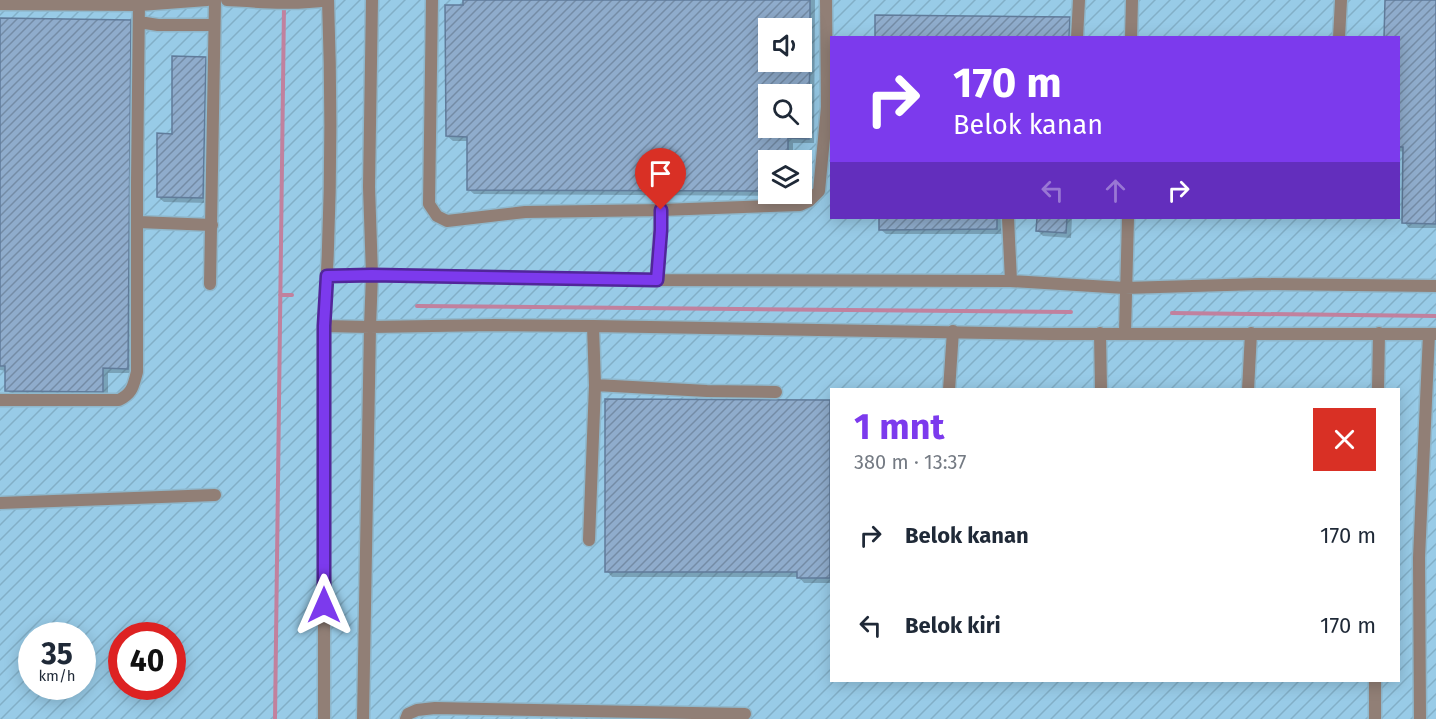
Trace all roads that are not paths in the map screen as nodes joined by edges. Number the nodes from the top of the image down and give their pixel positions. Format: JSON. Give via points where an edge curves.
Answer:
{"nodes":[{"id":1,"x":207,"y":0,"type":"edge"},
{"id":2,"x":215,"y":0,"type":"edge"},
{"id":3,"x":227,"y":0,"type":"edge"},
{"id":4,"x":328,"y":0,"type":"edge"},
{"id":5,"x":372,"y":0,"type":"edge"},
{"id":6,"x":432,"y":0,"type":"edge"},
{"id":7,"x":826,"y":0,"type":"edge"},
{"id":8,"x":1078,"y":0,"type":"edge"},
{"id":9,"x":1132,"y":0,"type":"edge"},
{"id":10,"x":1341,"y":0,"type":"edge"},
{"id":11,"x":140,"y":2,"type":"edge"},
{"id":12,"x":0,"y":4,"type":"edge"},
{"id":13,"x":140,"y":22,"type":"junction"},
{"id":14,"x":214,"y":25,"type":"junction"},
{"id":15,"x":1077,"y":36,"type":"edge"},
{"id":16,"x":1131,"y":36,"type":"edge"},
{"id":17,"x":1339,"y":36,"type":"edge"},
{"id":18,"x":661,"y":210,"type":"junction"},
{"id":19,"x":1008,"y":219,"type":"edge"},
{"id":20,"x":1128,"y":219,"type":"edge"},
{"id":21,"x":138,"y":222,"type":"junction"},
{"id":22,"x":212,"y":225,"type":"junction"},
{"id":23,"x":372,"y":275,"type":"junction"},
{"id":24,"x":327,"y":276,"type":"junction"},
{"id":25,"x":657,"y":280,"type":"junction"},
{"id":26,"x":1011,"y":281,"type":"junction"},
{"id":27,"x":210,"y":284,"type":"dead end"},
{"id":28,"x":1436,"y":286,"type":"edge"},
{"id":29,"x":1125,"y":288,"type":"junction"},
{"id":30,"x":324,"y":326,"type":"junction"},
{"id":31,"x":593,"y":326,"type":"junction"},
{"id":32,"x":370,"y":327,"type":"junction"},
{"id":33,"x":953,"y":331,"type":"junction"},
{"id":34,"x":1100,"y":333,"type":"junction"},
{"id":35,"x":1125,"y":333,"type":"junction"},
{"id":36,"x":1251,"y":333,"type":"junction"},
{"id":37,"x":1378,"y":333,"type":"junction"},
{"id":38,"x":1433,"y":334,"type":"edge"},
{"id":39,"x":596,"y":385,"type":"junction"},
{"id":40,"x":949,"y":388,"type":"edge"},
{"id":41,"x":1101,"y":388,"type":"edge"},
{"id":42,"x":1248,"y":388,"type":"edge"},
{"id":43,"x":1378,"y":388,"type":"edge"},
{"id":44,"x":776,"y":392,"type":"dead end"},
{"id":45,"x":0,"y":400,"type":"edge"},
{"id":46,"x":215,"y":495,"type":"dead end"},
{"id":47,"x":0,"y":503,"type":"edge"},
{"id":48,"x":589,"y":540,"type":"dead end"},
{"id":49,"x":1375,"y":682,"type":"edge"},
{"id":50,"x":745,"y":714,"type":"dead end"},
{"id":51,"x":324,"y":719,"type":"edge"},
{"id":52,"x":363,"y":719,"type":"edge"},
{"id":53,"x":406,"y":719,"type":"edge"},
{"id":54,"x":1375,"y":719,"type":"edge"},
{"id":55,"x":1420,"y":719,"type":"edge"}],
"edges":[{"from":1,"to":11,"type":"street"},
{"from":2,"to":14,"type":"street"},
{"from":3,"to":4,"type":"street"},
{"from":4,"to":24,"type":"street","via":[[331,64]]},
{"from":5,"to":23,"type":"street","via":[[369,187]]},
{"from":6,"to":18,"type":"street","via":[[429,204],[437,216],[447,221],[525,212]]},
{"from":7,"to":18,"type":"street","via":[[827,107],[819,190],[800,205]]},
{"from":8,"to":15,"type":"street"},
{"from":9,"to":16,"type":"street"},
{"from":10,"to":17,"type":"street"},
{"from":11,"to":12,"type":"street"},
{"from":11,"to":13,"type":"street"},
{"from":13,"to":14,"type":"street"},
{"from":13,"to":21,"type":"street"},
{"from":14,"to":22,"type":"street"},
{"from":18,"to":25,"type":"street"},
{"from":19,"to":26,"type":"street"},
{"from":20,"to":29,"type":"street"},
{"from":21,"to":22,"type":"street"},
{"from":21,"to":45,"type":"street","via":[[137,372],[127,396],[119,400]]},
{"from":22,"to":27,"type":"street"},
{"from":23,"to":24,"type":"street"},
{"from":23,"to":25,"type":"street"},
{"from":23,"to":32,"type":"street"},
{"from":24,"to":30,"type":"street"},
{"from":25,"to":26,"type":"street"},
{"from":26,"to":29,"type":"street"},
{"from":28,"to":29,"type":"street"},
{"from":29,"to":35,"type":"street"},
{"from":30,"to":32,"type":"street"},
{"from":30,"to":51,"type":"street"},
{"from":31,"to":32,"type":"street"},
{"from":31,"to":33,"type":"street"},
{"from":31,"to":39,"type":"street"},
{"from":32,"to":52,"type":"street"},
{"from":33,"to":34,"type":"street"},
{"from":33,"to":40,"type":"street"},
{"from":34,"to":35,"type":"street"},
{"from":34,"to":41,"type":"street"},
{"from":35,"to":36,"type":"street"},
{"from":36,"to":37,"type":"street"},
{"from":36,"to":42,"type":"street"},
{"from":37,"to":38,"type":"street"},
{"from":37,"to":43,"type":"street"},
{"from":38,"to":55,"type":"street","via":[[1419,558]]},
{"from":39,"to":44,"type":"street"},
{"from":39,"to":48,"type":"street"},
{"from":46,"to":47,"type":"street"},
{"from":49,"to":54,"type":"street"},
{"from":50,"to":53,"type":"street","via":[[435,708],[417,710]]}]}
